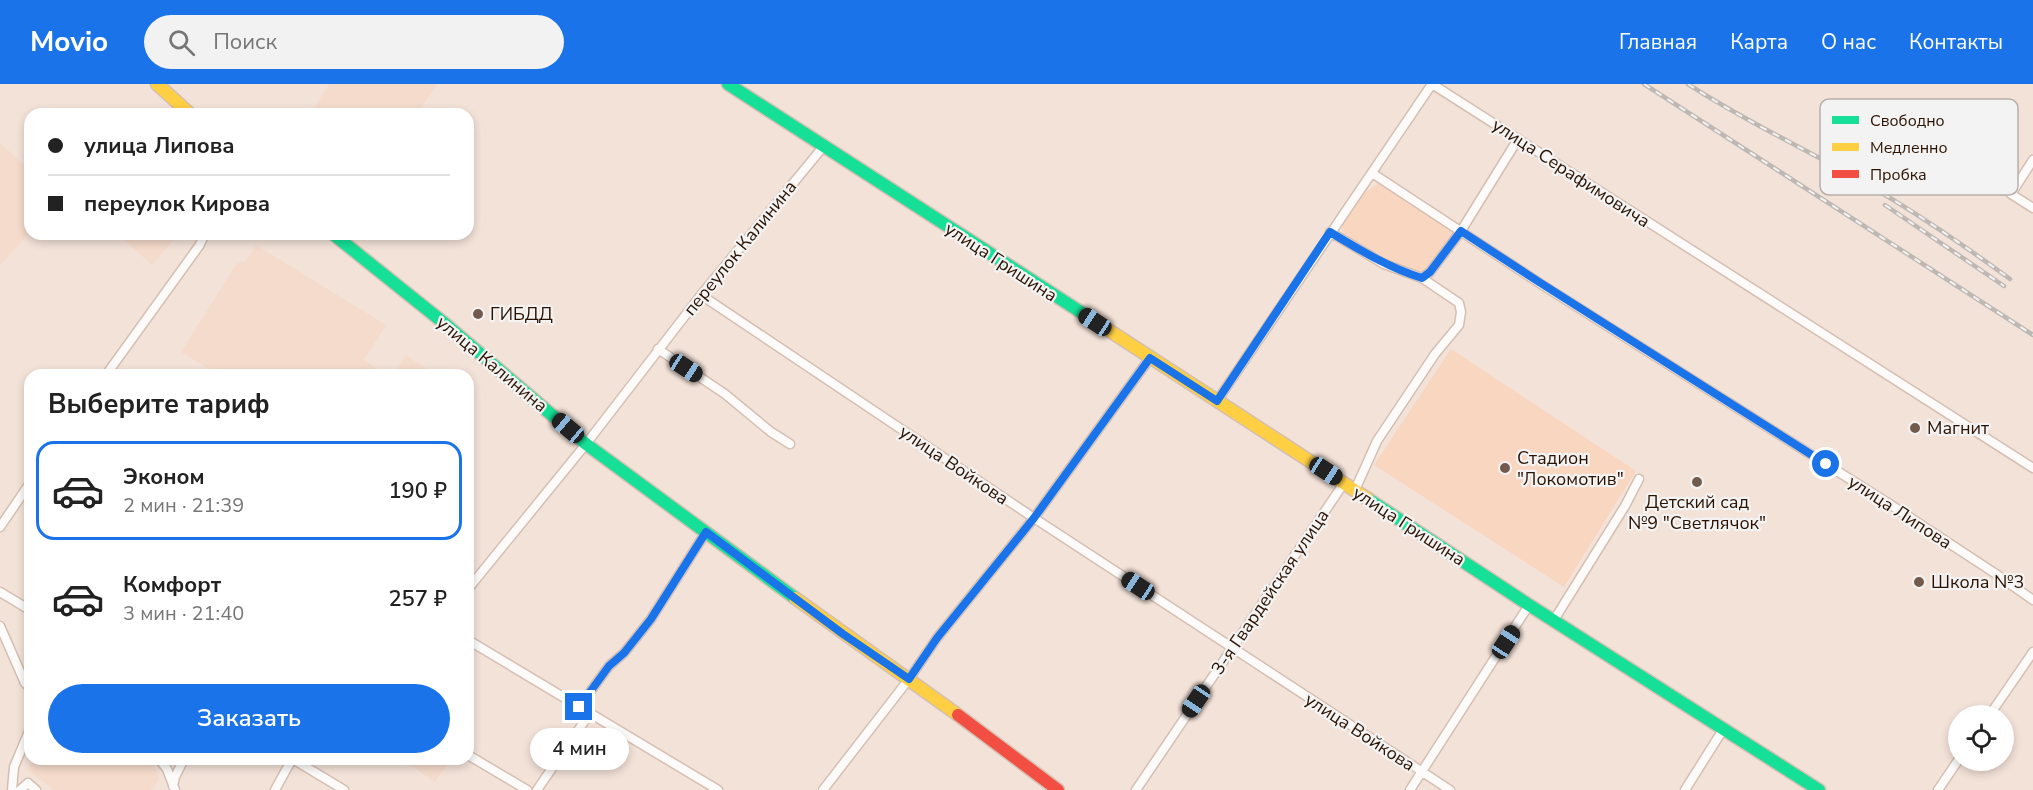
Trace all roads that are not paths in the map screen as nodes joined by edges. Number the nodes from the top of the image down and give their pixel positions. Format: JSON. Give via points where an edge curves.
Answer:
{"nodes":[{"id":1,"x":157,"y":84,"type":"edge"},
{"id":2,"x":729,"y":84,"type":"edge"},
{"id":3,"x":183,"y":108,"type":"edge"},
{"id":4,"x":1518,"y":140,"type":"junction"},
{"id":5,"x":823,"y":147,"type":"junction"},
{"id":6,"x":2033,"y":160,"type":"edge"},
{"id":7,"x":1372,"y":173,"type":"junction"},
{"id":8,"x":2018,"y":183,"type":"edge"},
{"id":9,"x":2013,"y":195,"type":"edge"},
{"id":10,"x":2033,"y":208,"type":"edge"},
{"id":11,"x":1461,"y":231,"type":"junction"},
{"id":12,"x":1330,"y":232,"type":"junction"},
{"id":13,"x":202,"y":240,"type":"edge"},
{"id":14,"x":340,"y":240,"type":"edge"},
{"id":15,"x":1422,"y":278,"type":"junction"},
{"id":16,"x":700,"y":295,"type":"junction"},
{"id":17,"x":658,"y":349,"type":"junction"},
{"id":18,"x":1150,"y":358,"type":"junction"},
{"id":19,"x":110,"y":369,"type":"edge"},
{"id":20,"x":1217,"y":401,"type":"junction"},
{"id":21,"x":586,"y":444,"type":"junction"},
{"id":22,"x":790,"y":444,"type":"dead end"},
{"id":23,"x":2033,"y":468,"type":"edge"},
{"id":24,"x":1639,"y":479,"type":"dead end"},
{"id":25,"x":1350,"y":486,"type":"junction"},
{"id":26,"x":24,"y":492,"type":"edge"},
{"id":27,"x":1034,"y":518,"type":"junction"},
{"id":28,"x":0,"y":527,"type":"edge"},
{"id":29,"x":706,"y":532,"type":"junction"},
{"id":30,"x":474,"y":582,"type":"edge"},
{"id":31,"x":0,"y":592,"type":"edge"},
{"id":32,"x":2033,"y":600,"type":"edge"},
{"id":33,"x":1529,"y":605,"type":"junction"},
{"id":34,"x":24,"y":606,"type":"edge"},
{"id":35,"x":1554,"y":620,"type":"junction"},
{"id":36,"x":0,"y":626,"type":"edge"},
{"id":37,"x":474,"y":644,"type":"edge"},
{"id":38,"x":1232,"y":648,"type":"junction"},
{"id":39,"x":2033,"y":652,"type":"edge"},
{"id":40,"x":24,"y":678,"type":"edge"},
{"id":41,"x":909,"y":679,"type":"junction"},
{"id":42,"x":1997,"y":705,"type":"edge"},
{"id":43,"x":579,"y":707,"type":"junction"},
{"id":44,"x":590,"y":713,"type":"junction"},
{"id":45,"x":1724,"y":728,"type":"junction"},
{"id":46,"x":24,"y":743,"type":"edge"},
{"id":47,"x":474,"y":759,"type":"edge"},
{"id":48,"x":163,"y":765,"type":"edge"},
{"id":49,"x":181,"y":765,"type":"edge"},
{"id":50,"x":289,"y":765,"type":"edge"},
{"id":51,"x":302,"y":765,"type":"edge"},
{"id":52,"x":1951,"y":771,"type":"edge"},
{"id":53,"x":1422,"y":772,"type":"junction"},
{"id":54,"x":174,"y":788,"type":"edge"},
{"id":55,"x":12,"y":790,"type":"edge"},
{"id":56,"x":20,"y":790,"type":"edge"},
{"id":57,"x":36,"y":790,"type":"edge"},
{"id":58,"x":275,"y":790,"type":"edge"},
{"id":59,"x":344,"y":790,"type":"edge"},
{"id":60,"x":527,"y":790,"type":"edge"},
{"id":61,"x":537,"y":790,"type":"edge"},
{"id":62,"x":718,"y":790,"type":"edge"},
{"id":63,"x":823,"y":790,"type":"edge"},
{"id":64,"x":1058,"y":790,"type":"edge"},
{"id":65,"x":1136,"y":790,"type":"edge"},
{"id":66,"x":1410,"y":790,"type":"edge"},
{"id":67,"x":1450,"y":790,"type":"edge"},
{"id":68,"x":1686,"y":790,"type":"edge"},
{"id":69,"x":1819,"y":790,"type":"edge"},
{"id":70,"x":1938,"y":790,"type":"edge"}],
"edges":[{"from":1,"to":3,"type":"street"},
{"from":2,"to":5,"type":"street","name":"улица Гришина"},
{"from":4,"to":7,"type":"street","name":"улица Серафимовича","via":[[1432,84]]},
{"from":4,"to":11,"type":"street"},
{"from":4,"to":23,"type":"street","name":"улица Серафимовича"},
{"from":5,"to":16,"type":"street","name":"переулок Калинина"},
{"from":5,"to":18,"type":"street","name":"улица Гришина"},
{"from":6,"to":8,"type":"street"},
{"from":7,"to":11,"type":"street","name":"улица Липова"},
{"from":7,"to":12,"type":"street","name":"улица Серафимовича"},
{"from":9,"to":10,"type":"street"},
{"from":11,"to":15,"type":"street"},
{"from":11,"to":32,"type":"street","name":"улица Липова"},
{"from":12,"to":15,"type":"street","via":[[1384,264]]},
{"from":12,"to":20,"type":"street","name":"улица Серафимовича"},
{"from":13,"to":19,"type":"street"},
{"from":14,"to":21,"type":"street","name":"улица Калинина"},
{"from":15,"to":25,"type":"street","name":"3-я Гвардейская улица","via":[[1459,303],[1459,325],[1428,363]]},
{"from":16,"to":17,"type":"street","name":"переулок Калинина"},
{"from":16,"to":27,"type":"street","name":"улица Войкова"},
{"from":17,"to":21,"type":"street","name":"переулок Калинина"},
{"from":17,"to":22,"type":"street"},
{"from":18,"to":20,"type":"street","name":"улица Гришина"},
{"from":18,"to":27,"type":"street"},
{"from":20,"to":25,"type":"street","name":"улица Гришина"},
{"from":21,"to":29,"type":"street","name":"улица Калинина"},
{"from":21,"to":30,"type":"street","name":"переулок Калинина"},
{"from":24,"to":35,"type":"street"},
{"from":25,"to":33,"type":"street","name":"улица Гришина"},
{"from":25,"to":38,"type":"street","name":"3-я Гвардейская улица"},
{"from":26,"to":28,"type":"street"},
{"from":27,"to":38,"type":"street","name":"улица Войкова"},
{"from":27,"to":41,"type":"street","via":[[937,638]]},
{"from":29,"to":41,"type":"street","name":"улица Калинина"},
{"from":29,"to":43,"type":"street","via":[[651,619]]},
{"from":31,"to":34,"type":"street"},
{"from":33,"to":35,"type":"street","name":"улица Гришина"},
{"from":33,"to":53,"type":"street"},
{"from":35,"to":45,"type":"street","name":"улица Гришина"},
{"from":36,"to":40,"type":"street"},
{"from":37,"to":43,"type":"street"},
{"from":38,"to":53,"type":"street","name":"улица Войкова"},
{"from":38,"to":65,"type":"street","name":"3-я Гвардейская улица"},
{"from":39,"to":42,"type":"street"},
{"from":41,"to":63,"type":"street"},
{"from":41,"to":64,"type":"street","name":"улица Калинина"},
{"from":43,"to":44,"type":"street"},
{"from":44,"to":61,"type":"street"},
{"from":44,"to":62,"type":"street"},
{"from":45,"to":68,"type":"street"},
{"from":45,"to":69,"type":"street","name":"улица Гришина"},
{"from":46,"to":55,"type":"street","via":[[14,767]]},
{"from":47,"to":60,"type":"street"},
{"from":48,"to":54,"type":"street"},
{"from":49,"to":54,"type":"street"},
{"from":50,"to":58,"type":"street"},
{"from":51,"to":59,"type":"street"},
{"from":52,"to":70,"type":"street"},
{"from":53,"to":66,"type":"street"},
{"from":53,"to":67,"type":"street","name":"улица Войкова"},
{"from":56,"to":57,"type":"street","via":[[28,783]]}]}
